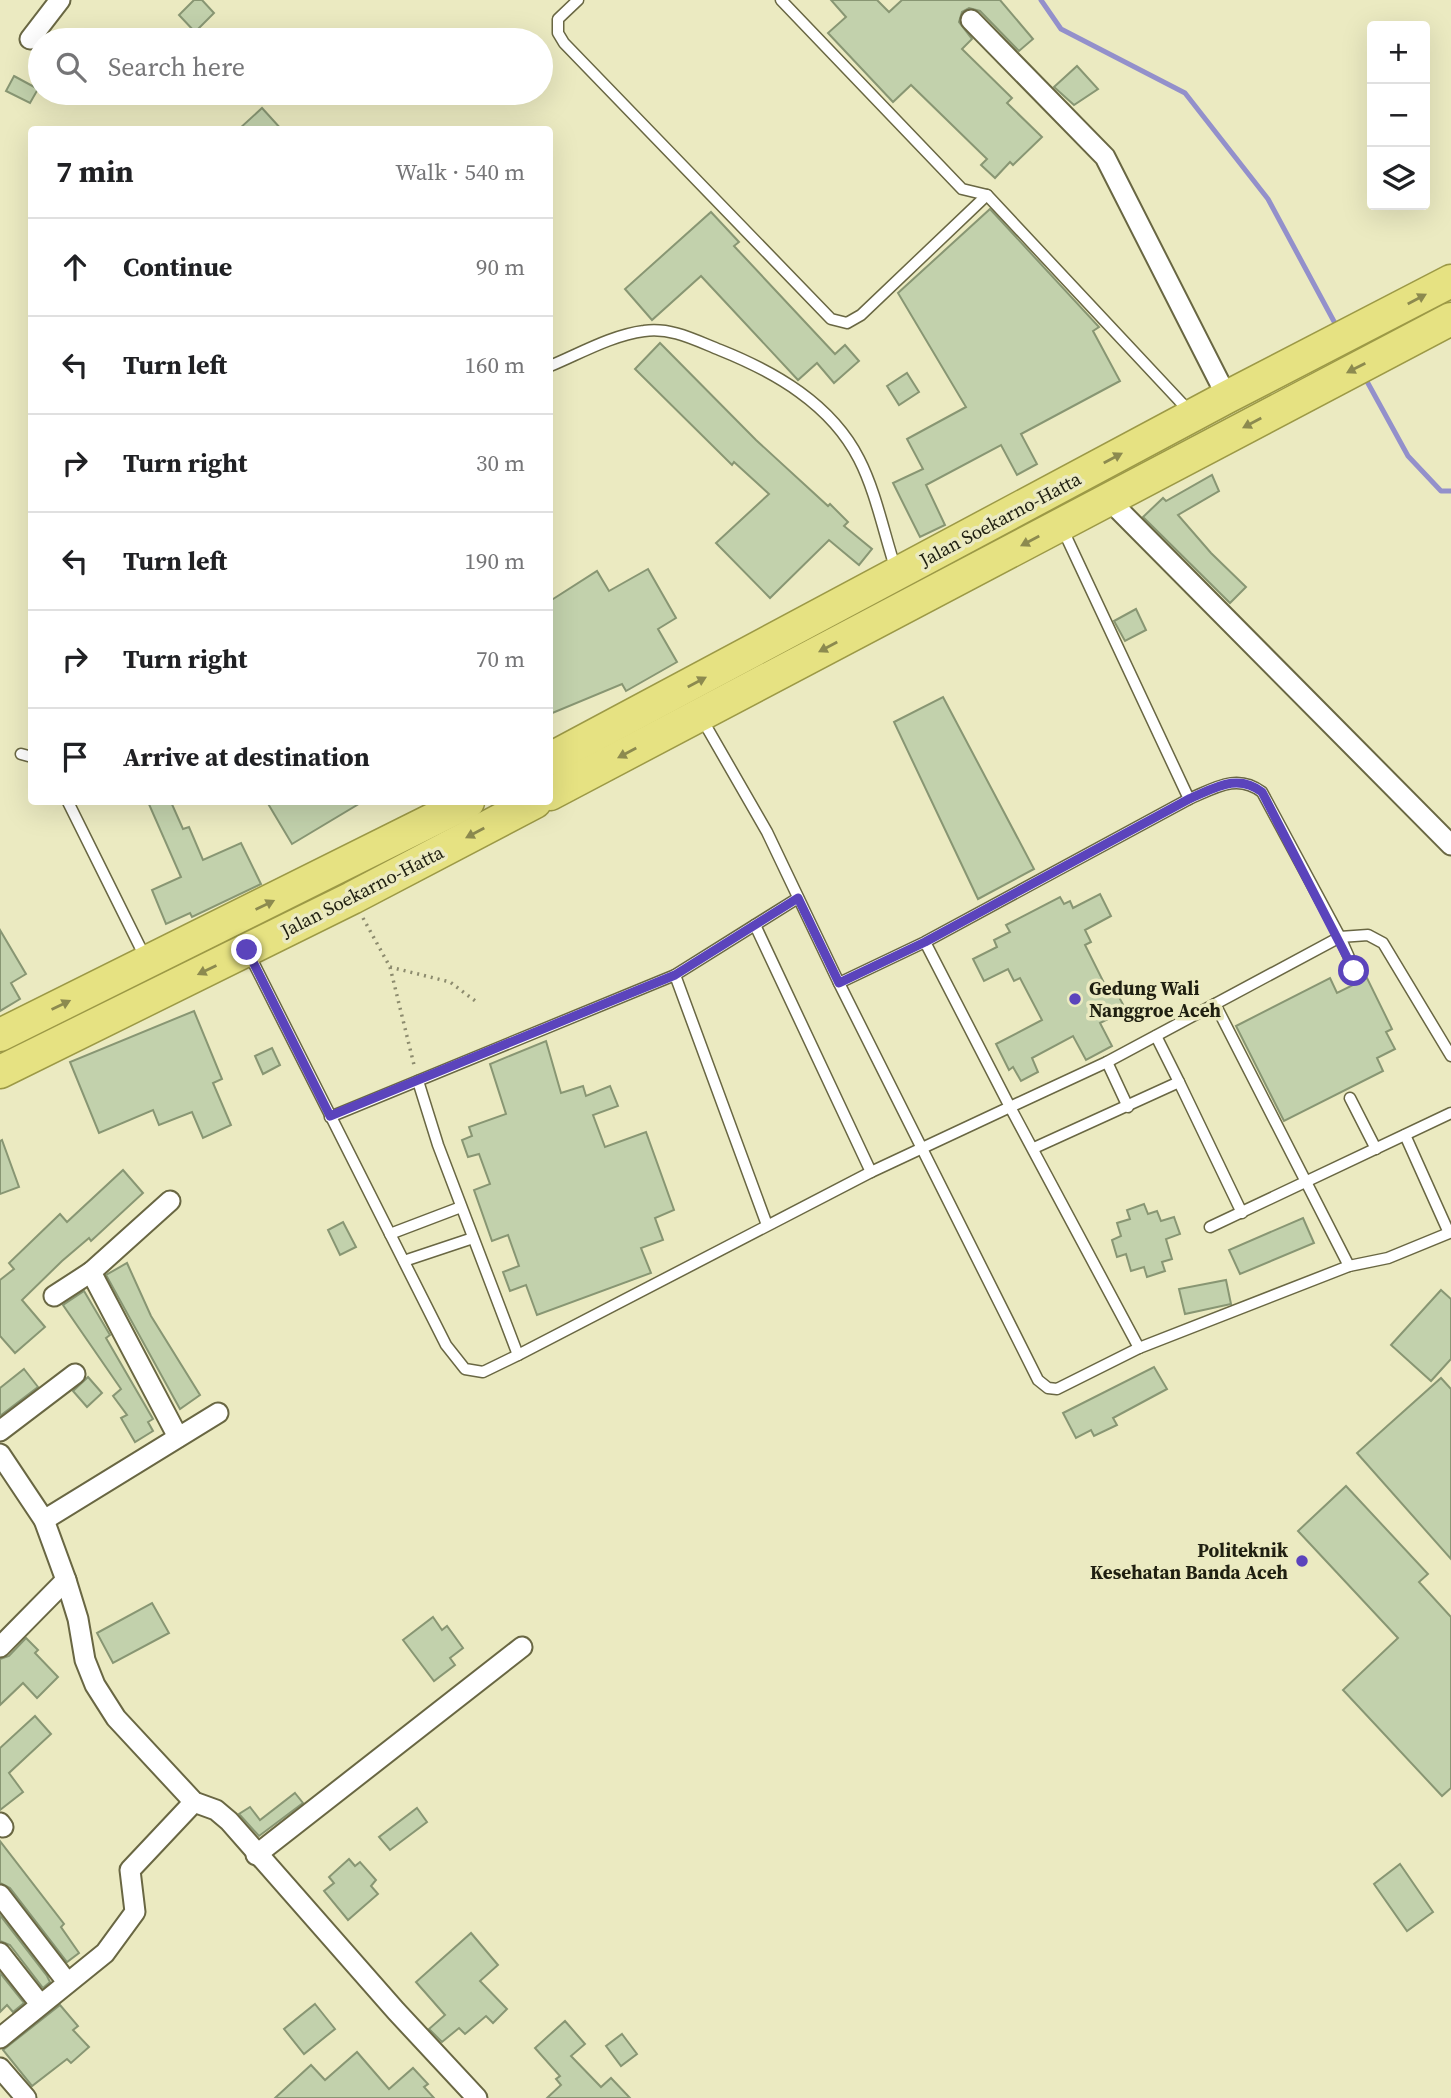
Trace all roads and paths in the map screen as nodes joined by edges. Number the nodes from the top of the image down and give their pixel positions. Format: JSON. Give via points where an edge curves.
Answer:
{"nodes":[{"id":1,"x":60,"y":0,"type":"edge"},
{"id":2,"x":578,"y":0,"type":"edge"},
{"id":3,"x":781,"y":0,"type":"edge"},
{"id":4,"x":971,"y":20,"type":"dead end"},
{"id":5,"x":38,"y":28,"type":"edge"},
{"id":6,"x":987,"y":195,"type":"junction"},
{"id":7,"x":1451,"y":281,"type":"edge"},
{"id":8,"x":1451,"y":319,"type":"edge"},
{"id":9,"x":553,"y":365,"type":"edge"},
{"id":10,"x":1227,"y":397,"type":"junction"},
{"id":11,"x":1193,"y":415,"type":"junction"},
{"id":12,"x":1108,"y":499,"type":"junction"},
{"id":13,"x":1060,"y":524,"type":"junction"},
{"id":14,"x":897,"y":575,"type":"junction"},
{"id":15,"x":700,"y":715,"type":"junction"},
{"id":16,"x":553,"y":757,"type":"edge"},
{"id":17,"x":553,"y":792,"type":"edge"},
{"id":18,"x":1189,"y":799,"type":"junction"},
{"id":19,"x":69,"y":805,"type":"edge"},
{"id":20,"x":462,"y":805,"type":"edge"},
{"id":21,"x":529,"y":805,"type":"edge"},
{"id":22,"x":1451,"y":845,"type":"edge"},
{"id":23,"x":352,"y":898,"type":"junction"},
{"id":24,"x":798,"y":898,"type":"junction"},
{"id":25,"x":755,"y":925,"type":"junction"},
{"id":26,"x":1340,"y":937,"type":"junction"},
{"id":27,"x":925,"y":942,"type":"junction"},
{"id":28,"x":247,"y":950,"type":"junction"},
{"id":29,"x":148,"y":963,"type":"junction"},
{"id":30,"x":390,"y":967,"type":"junction"},
{"id":31,"x":1354,"y":971,"type":"dead end"},
{"id":32,"x":675,"y":975,"type":"junction"},
{"id":33,"x":839,"y":983,"type":"junction"},
{"id":34,"x":478,"y":1003,"type":"dead end"},
{"id":35,"x":1215,"y":1004,"type":"junction"},
{"id":36,"x":0,"y":1035,"type":"edge"},
{"id":37,"x":1156,"y":1036,"type":"junction"},
{"id":38,"x":1451,"y":1056,"type":"edge"},
{"id":39,"x":1107,"y":1062,"type":"junction"},
{"id":40,"x":0,"y":1072,"type":"edge"},
{"id":41,"x":418,"y":1081,"type":"junction"},
{"id":42,"x":1179,"y":1082,"type":"junction"},
{"id":43,"x":1350,"y":1098,"type":"dead end"},
{"id":44,"x":1010,"y":1107,"type":"junction"},
{"id":45,"x":1128,"y":1107,"type":"junction"},
{"id":46,"x":1451,"y":1114,"type":"edge"},
{"id":47,"x":330,"y":1116,"type":"junction"},
{"id":48,"x":1405,"y":1135,"type":"junction"},
{"id":49,"x":1034,"y":1148,"type":"junction"},
{"id":50,"x":920,"y":1149,"type":"junction"},
{"id":51,"x":1376,"y":1149,"type":"junction"},
{"id":52,"x":871,"y":1172,"type":"junction"},
{"id":53,"x":1306,"y":1182,"type":"junction"},
{"id":54,"x":170,"y":1201,"type":"dead end"},
{"id":55,"x":461,"y":1207,"type":"junction"},
{"id":56,"x":1242,"y":1213,"type":"junction"},
{"id":57,"x":767,"y":1225,"type":"junction"},
{"id":58,"x":1210,"y":1227,"type":"dead end"},
{"id":59,"x":390,"y":1234,"type":"junction"},
{"id":60,"x":1450,"y":1234,"type":"edge"},
{"id":61,"x":473,"y":1238,"type":"junction"},
{"id":62,"x":404,"y":1261,"type":"junction"},
{"id":63,"x":1349,"y":1266,"type":"junction"},
{"id":64,"x":91,"y":1272,"type":"junction"},
{"id":65,"x":54,"y":1296,"type":"dead end"},
{"id":66,"x":1139,"y":1348,"type":"junction"},
{"id":67,"x":518,"y":1355,"type":"junction"},
{"id":68,"x":75,"y":1374,"type":"dead end"},
{"id":69,"x":218,"y":1413,"type":"dead end"},
{"id":70,"x":0,"y":1431,"type":"edge"},
{"id":71,"x":178,"y":1437,"type":"junction"},
{"id":72,"x":0,"y":1454,"type":"edge"},
{"id":73,"x":44,"y":1520,"type":"junction"},
{"id":74,"x":66,"y":1580,"type":"junction"},
{"id":75,"x":0,"y":1647,"type":"edge"},
{"id":76,"x":522,"y":1647,"type":"dead end"},
{"id":77,"x":194,"y":1802,"type":"junction"},
{"id":78,"x":256,"y":1855,"type":"junction"},
{"id":79,"x":0,"y":1895,"type":"edge"},
{"id":80,"x":0,"y":1953,"type":"edge"},
{"id":81,"x":67,"y":1982,"type":"junction"},
{"id":82,"x":40,"y":2004,"type":"junction"},
{"id":83,"x":0,"y":2038,"type":"edge"},
{"id":84,"x":0,"y":2068,"type":"edge"},
{"id":85,"x":26,"y":2098,"type":"edge"},
{"id":86,"x":477,"y":2098,"type":"edge"}],
"edges":[{"from":1,"to":5,"type":"street"},
{"from":2,"to":6,"type":"lane","via":[[558,19],[564,43],[831,319],[847,323],[861,315]]},
{"from":3,"to":6,"type":"lane","via":[[962,189]]},
{"from":4,"to":10,"type":"street","via":[[1105,157]]},
{"from":6,"to":11,"type":"lane"},
{"from":10,"to":7,"type":"highway","name":"Jalan Soekarno-Hatta","one_way":true},
{"from":8,"to":12,"type":"highway","name":"Jalan Soekarno-Hatta","one_way":true},
{"from":9,"to":14,"type":"lane","via":[[622,336],[661,330],[743,359],[791,384],[824,412],[861,462]]},
{"from":10,"to":11,"type":"highway","name":"Jalan Soekarno-Hatta"},
{"from":14,"to":11,"type":"highway","name":"Jalan Soekarno-Hatta","one_way":true},
{"from":12,"to":13,"type":"highway","name":"Jalan Soekarno-Hatta"},
{"from":12,"to":22,"type":"street"},
{"from":13,"to":15,"type":"highway","name":"Jalan Soekarno-Hatta","one_way":true},
{"from":13,"to":18,"type":"lane"},
{"from":16,"to":14,"type":"highway","name":"Jalan Soekarno-Hatta","one_way":true},
{"from":15,"to":17,"type":"highway","name":"Jalan Soekarno-Hatta","one_way":true},
{"from":15,"to":24,"type":"lane","via":[[767,832]]},
{"from":18,"to":26,"type":"lane","via":[[1231,781],[1251,784],[1262,792]]},
{"from":18,"to":27,"type":"lane"},
{"from":19,"to":29,"type":"lane"},
{"from":29,"to":20,"type":"highway","name":"Jalan Soekarno-Hatta","one_way":true},
{"from":21,"to":23,"type":"highway","name":"Jalan Soekarno-Hatta","one_way":true},
{"from":23,"to":28,"type":"highway","name":"Jalan Soekarno-Hatta"},
{"from":23,"to":30,"type":"path"},
{"from":24,"to":25,"type":"lane"},
{"from":24,"to":33,"type":"lane"},
{"from":25,"to":32,"type":"lane"},
{"from":25,"to":52,"type":"lane"},
{"from":26,"to":31,"type":"lane"},
{"from":26,"to":35,"type":"lane"},
{"from":26,"to":38,"type":"lane","via":[[1368,935],[1383,943]]},
{"from":27,"to":33,"type":"lane"},
{"from":27,"to":44,"type":"lane"},
{"from":28,"to":40,"type":"highway","name":"Jalan Soekarno-Hatta","one_way":true},
{"from":28,"to":47,"type":"lane"},
{"from":36,"to":29,"type":"highway","name":"Jalan Soekarno-Hatta","one_way":true},
{"from":30,"to":34,"type":"path","via":[[450,982]]},
{"from":30,"to":41,"type":"path"},
{"from":32,"to":41,"type":"lane"},
{"from":32,"to":57,"type":"lane"},
{"from":33,"to":50,"type":"lane"},
{"from":35,"to":37,"type":"lane"},
{"from":35,"to":53,"type":"lane"},
{"from":37,"to":39,"type":"lane"},
{"from":37,"to":42,"type":"lane"},
{"from":39,"to":44,"type":"lane"},
{"from":39,"to":45,"type":"lane"},
{"from":41,"to":47,"type":"lane"},
{"from":41,"to":55,"type":"lane"},
{"from":42,"to":45,"type":"lane"},
{"from":42,"to":56,"type":"lane"},
{"from":43,"to":51,"type":"lane"},
{"from":44,"to":49,"type":"lane"},
{"from":44,"to":50,"type":"lane"},
{"from":45,"to":49,"type":"lane"},
{"from":46,"to":48,"type":"lane"},
{"from":47,"to":59,"type":"lane"},
{"from":48,"to":51,"type":"lane"},
{"from":48,"to":60,"type":"lane"},
{"from":49,"to":66,"type":"lane"},
{"from":50,"to":52,"type":"lane"},
{"from":50,"to":66,"type":"lane","via":[[1038,1380],[1057,1390]]},
{"from":51,"to":53,"type":"lane"},
{"from":52,"to":57,"type":"lane"},
{"from":53,"to":56,"type":"lane"},
{"from":53,"to":63,"type":"lane"},
{"from":54,"to":64,"type":"street"},
{"from":55,"to":59,"type":"lane"},
{"from":55,"to":61,"type":"lane"},
{"from":56,"to":58,"type":"lane"},
{"from":57,"to":67,"type":"lane"},
{"from":59,"to":62,"type":"lane"},
{"from":60,"to":63,"type":"lane","via":[[1388,1258]]},
{"from":61,"to":62,"type":"lane"},
{"from":61,"to":67,"type":"lane"},
{"from":62,"to":67,"type":"lane","via":[[452,1356],[465,1369],[483,1372]]},
{"from":63,"to":66,"type":"lane"},
{"from":64,"to":65,"type":"street"},
{"from":64,"to":71,"type":"street"},
{"from":68,"to":70,"type":"street"},
{"from":69,"to":71,"type":"street"},
{"from":71,"to":73,"type":"street"},
{"from":72,"to":73,"type":"street"},
{"from":73,"to":74,"type":"street"},
{"from":74,"to":75,"type":"street"},
{"from":74,"to":77,"type":"street","via":[[95,1685],[116,1718]]},
{"from":76,"to":78,"type":"street"},
{"from":77,"to":78,"type":"street","via":[[216,1810]]},
{"from":77,"to":81,"type":"street","via":[[130,1870],[135,1900],[130,1923],[105,1953]]},
{"from":78,"to":86,"type":"street"},
{"from":79,"to":81,"type":"street"},
{"from":80,"to":82,"type":"street"},
{"from":81,"to":82,"type":"street"},
{"from":82,"to":83,"type":"street"},
{"from":84,"to":85,"type":"street"}]}
